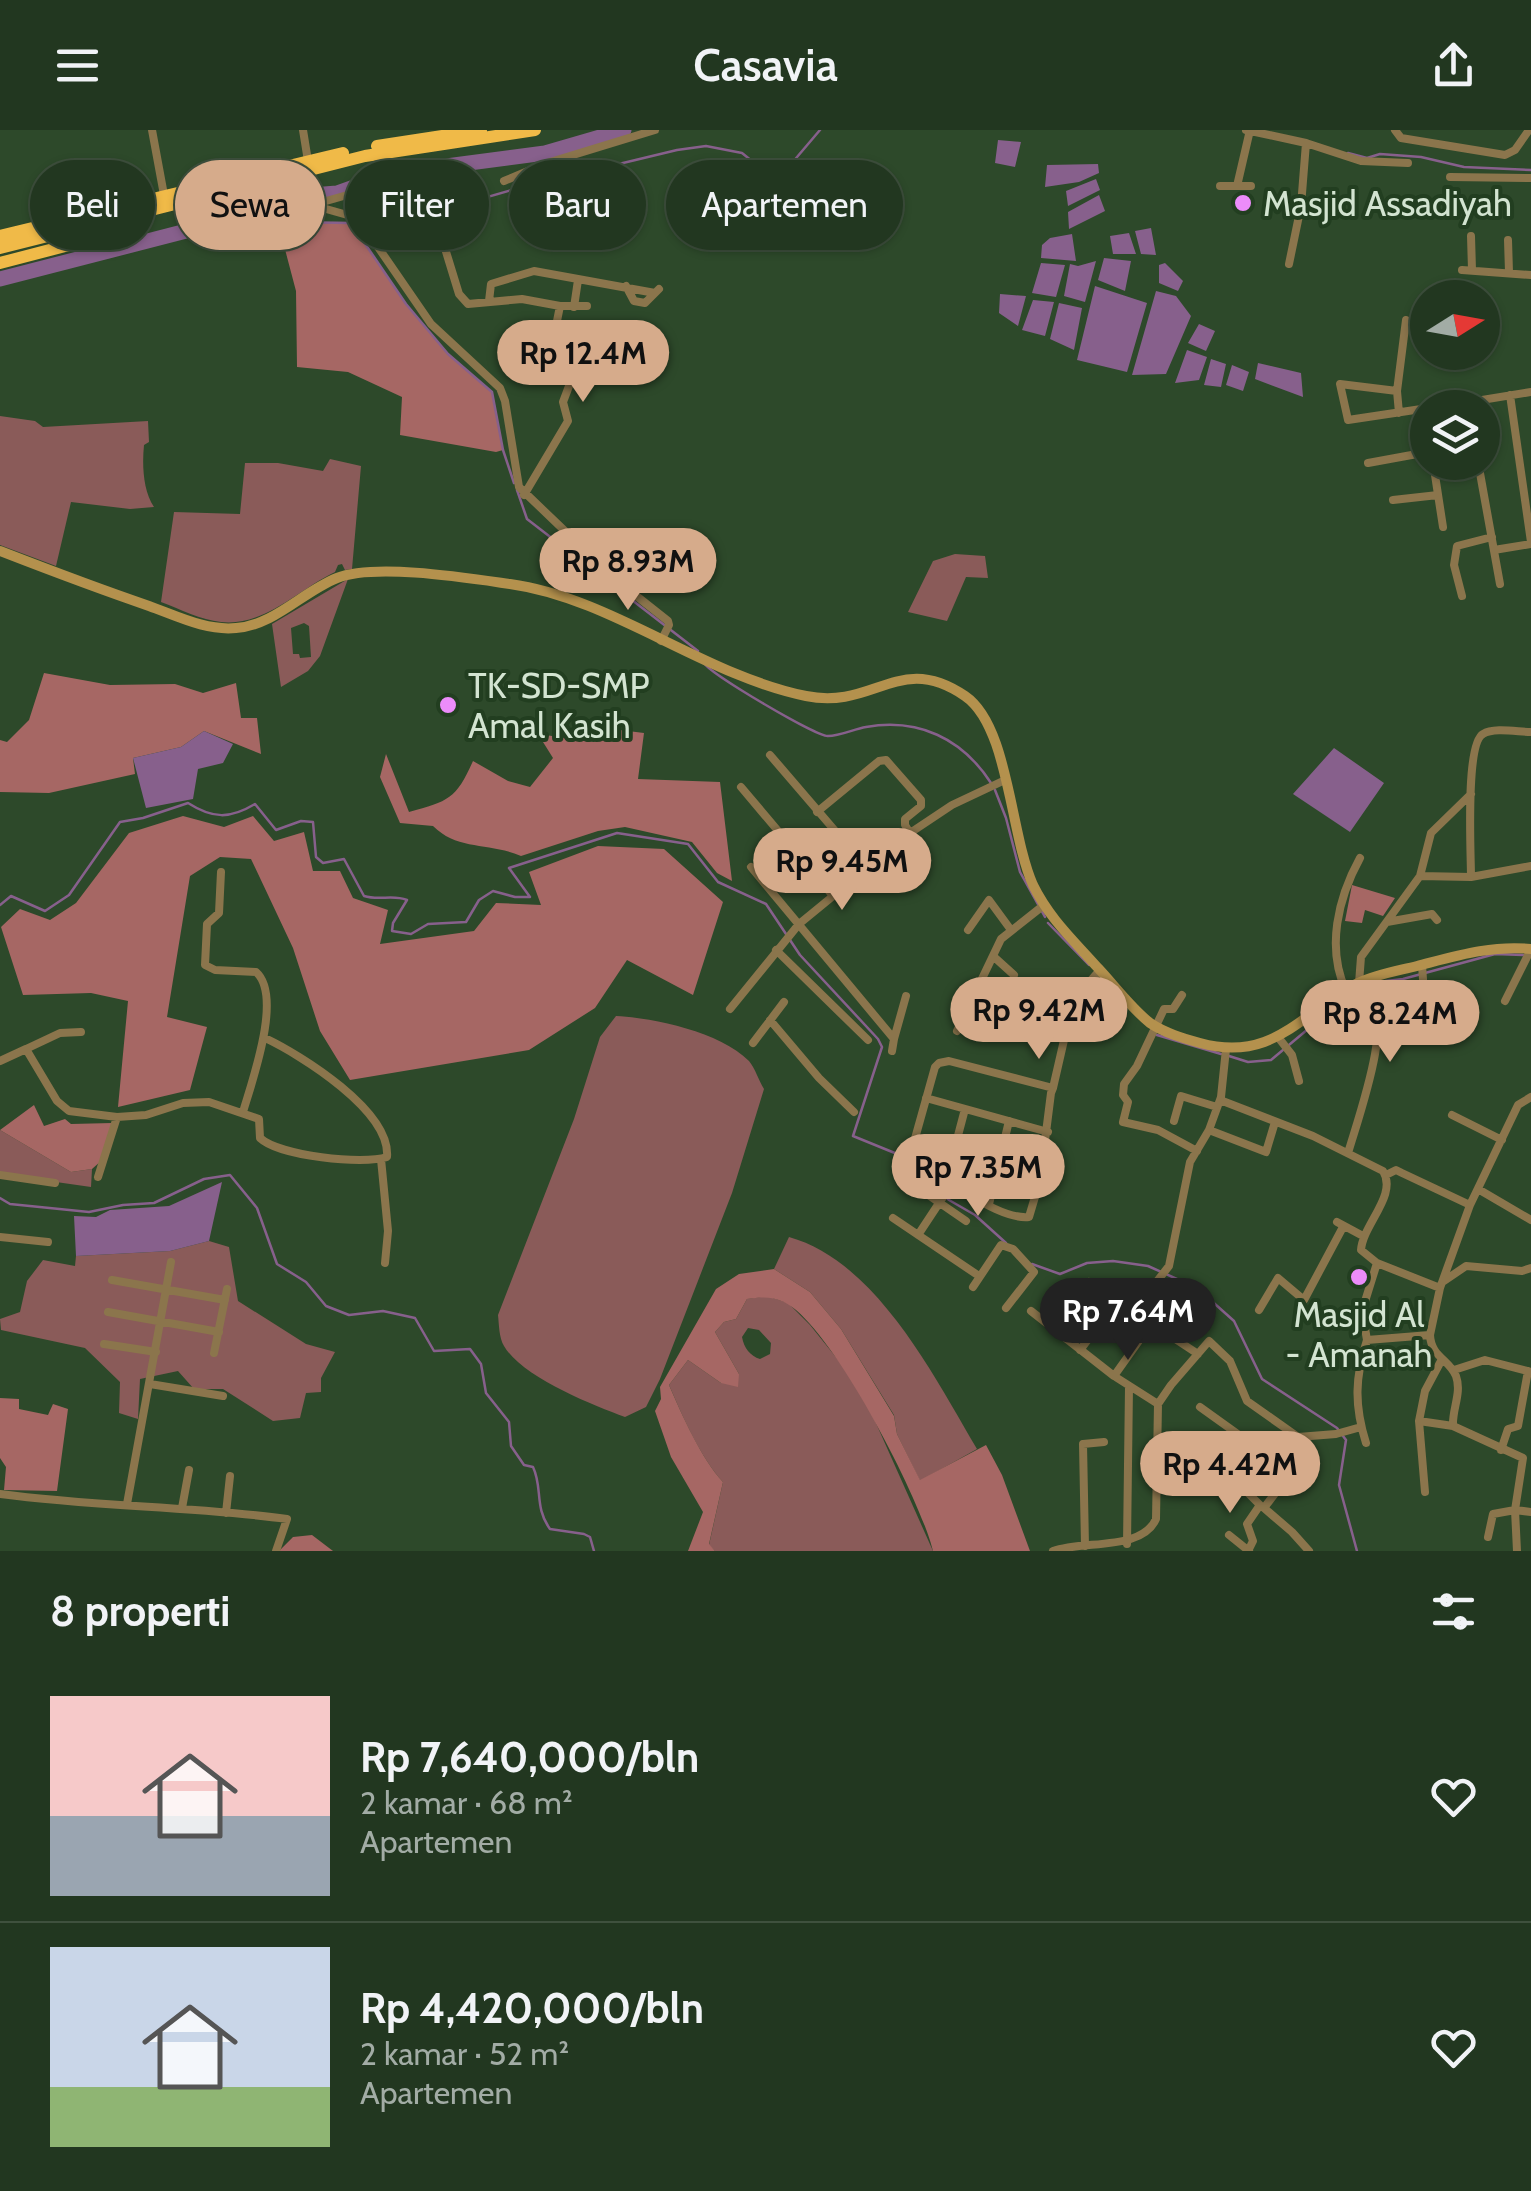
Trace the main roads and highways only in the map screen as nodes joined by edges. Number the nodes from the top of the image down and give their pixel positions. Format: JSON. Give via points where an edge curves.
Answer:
{"nodes":[{"id":1,"x":482,"y":130,"type":"edge"},
{"id":2,"x":536,"y":130,"type":"edge"},
{"id":3,"x":308,"y":160,"type":"edge"},
{"id":4,"x":325,"y":166,"type":"edge"},
{"id":5,"x":30,"y":224,"type":"edge"},
{"id":6,"x":30,"y":228,"type":"edge"},
{"id":7,"x":0,"y":232,"type":"edge"},
{"id":8,"x":30,"y":239,"type":"edge"},
{"id":9,"x":0,"y":248,"type":"edge"},
{"id":10,"x":50,"y":250,"type":"edge"},
{"id":11,"x":0,"y":263,"type":"edge"},
{"id":12,"x":0,"y":551,"type":"edge"},
{"id":13,"x":1529,"y":953,"type":"edge"}],
"edges":[{"from":1,"to":3,"type":"highway"},
{"from":2,"to":4,"type":"highway"},
{"from":5,"to":7,"type":"highway"},
{"from":6,"to":7,"type":"highway"},
{"from":8,"to":9,"type":"highway"},
{"from":10,"to":11,"type":"highway"},
{"from":12,"to":13,"type":"main road","via":[[222,629],[268,620],[340,576],[380,572],[531,587],[665,633],[704,660],[829,698],[907,677],[929,678],[980,710],[996,744],[1040,907],[1155,1032],[1226,1051],[1281,1040],[1373,977],[1423,971],[1481,950]]}]}
